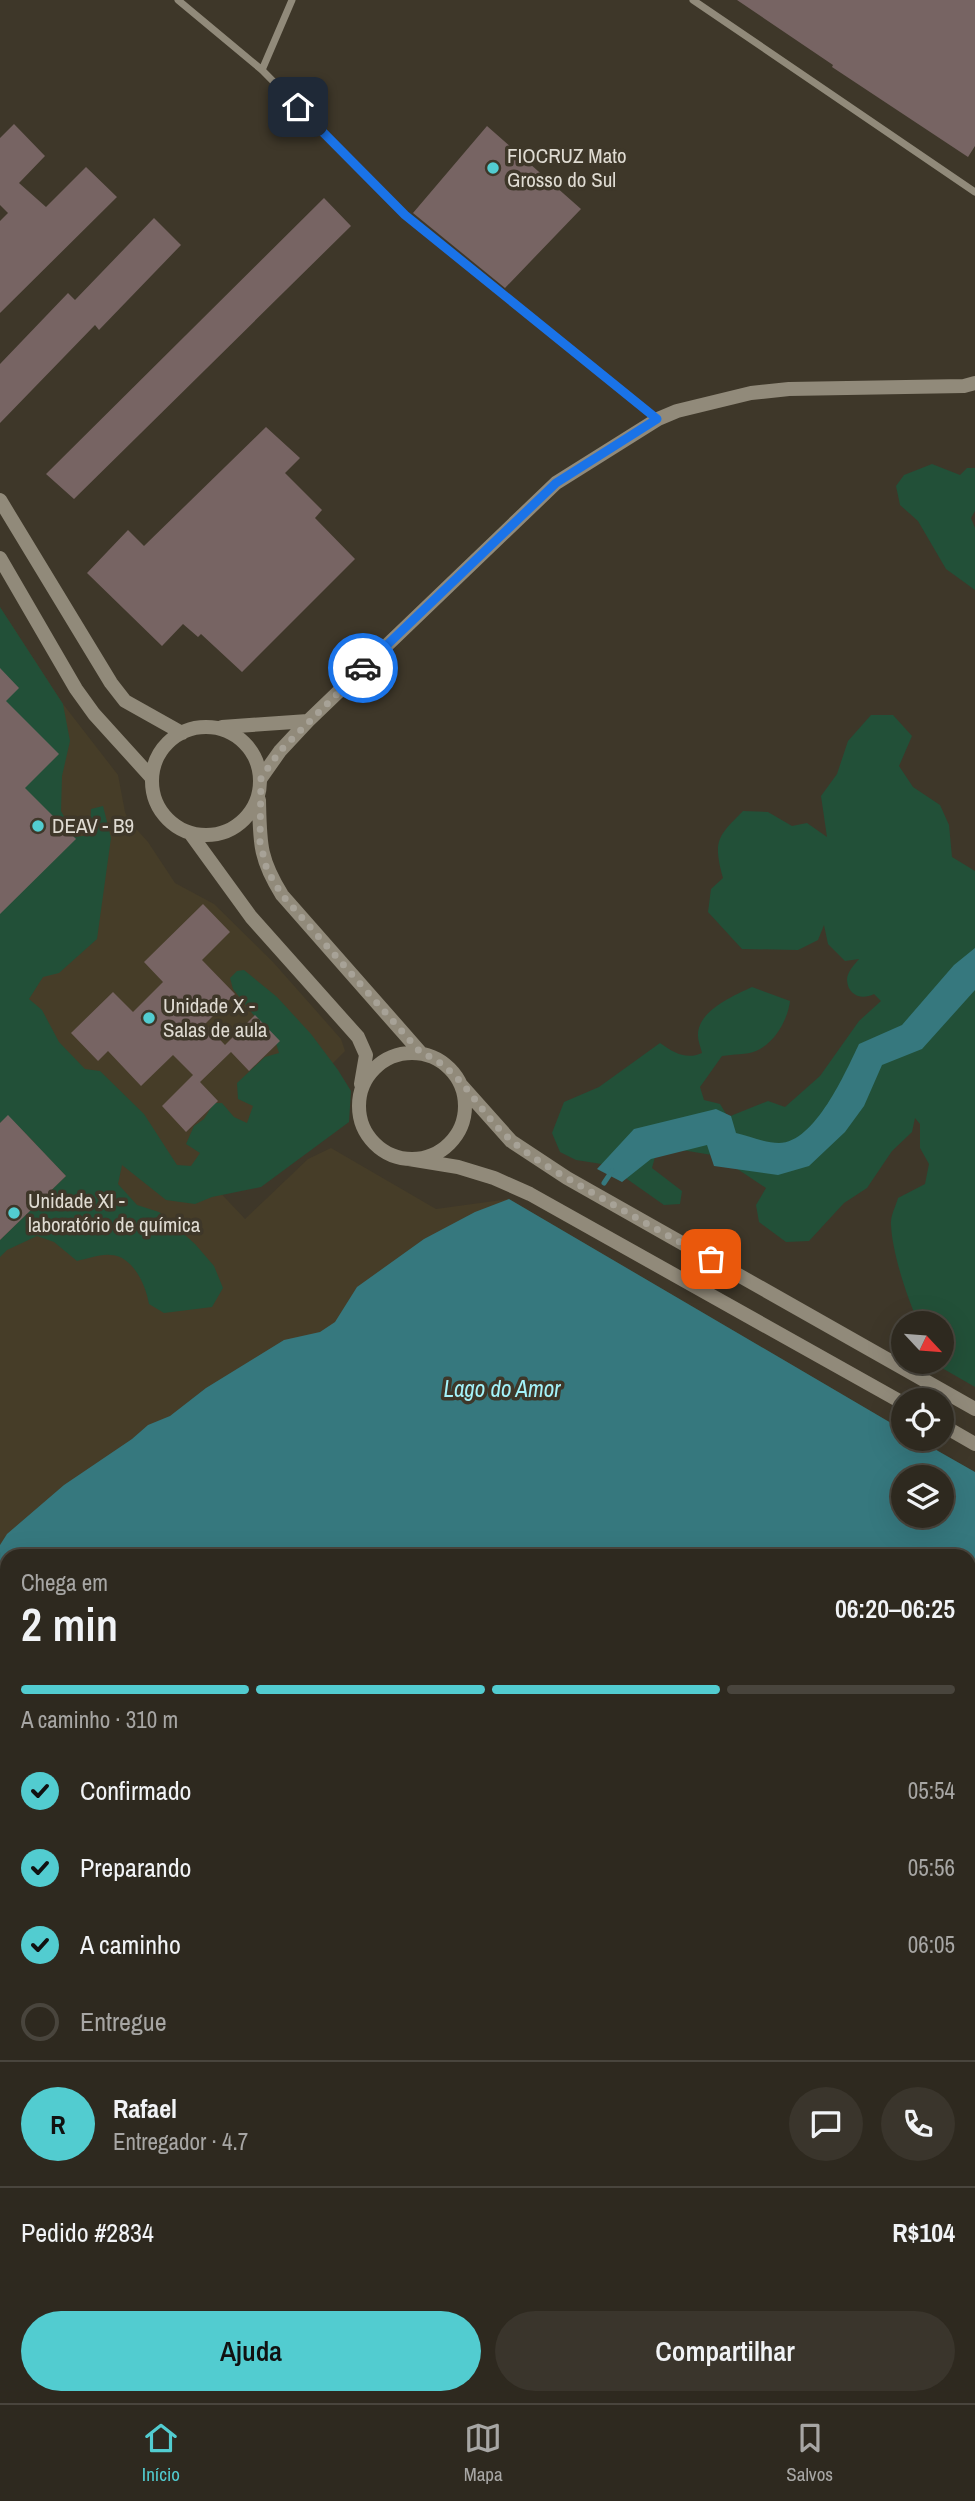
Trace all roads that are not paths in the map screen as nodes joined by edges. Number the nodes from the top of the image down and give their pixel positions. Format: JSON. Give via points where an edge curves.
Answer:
{"nodes":[{"id":1,"x":178,"y":0,"type":"edge"},
{"id":2,"x":292,"y":0,"type":"edge"},
{"id":3,"x":693,"y":0,"type":"edge"},
{"id":4,"x":262,"y":70,"type":"junction"},
{"id":5,"x":975,"y":192,"type":"edge"},
{"id":6,"x":975,"y":383,"type":"edge"},
{"id":7,"x":657,"y":419,"type":"junction"},
{"id":8,"x":0,"y":500,"type":"edge"},
{"id":9,"x":0,"y":558,"type":"edge"},
{"id":10,"x":308,"y":722,"type":"junction"},
{"id":11,"x":218,"y":728,"type":"junction"},
{"id":12,"x":182,"y":733,"type":"junction"},
{"id":13,"x":152,"y":778,"type":"junction"},
{"id":14,"x":261,"y":778,"type":"junction"},
{"id":15,"x":259,"y":796,"type":"junction"},
{"id":16,"x":190,"y":833,"type":"junction"},
{"id":17,"x":421,"y":1053,"type":"junction"},
{"id":18,"x":461,"y":1085,"type":"junction"},
{"id":19,"x":360,"y":1093,"type":"junction"},
{"id":20,"x":409,"y":1159,"type":"junction"},
{"id":21,"x":891,"y":1396,"type":"edge"},
{"id":22,"x":975,"y":1409,"type":"edge"},
{"id":23,"x":954,"y":1432,"type":"edge"},
{"id":24,"x":975,"y":1444,"type":"edge"}],
"edges":[{"from":1,"to":4,"type":"street"},
{"from":2,"to":4,"type":"street"},
{"from":3,"to":5,"type":"street"},
{"from":4,"to":7,"type":"street","via":[[405,215]]},
{"from":6,"to":7,"type":"main road","via":[[776,390]]},
{"from":7,"to":10,"type":"main road","via":[[556,483]]},
{"from":8,"to":12,"type":"main road","via":[[110,683],[125,701]]},
{"from":9,"to":13,"type":"main road","via":[[76,689]]},
{"from":10,"to":11,"type":"main road"},
{"from":10,"to":14,"type":"main road"},
{"from":11,"to":12,"type":"main road"},
{"from":11,"to":14,"type":"main road","via":[[248,746]]},
{"from":12,"to":13,"type":"main road","via":[[167,744]]},
{"from":13,"to":16,"type":"main road","via":[[162,812]]},
{"from":14,"to":15,"type":"main road"},
{"from":15,"to":16,"type":"main road","via":[[240,824],[224,833]]},
{"from":15,"to":17,"type":"main road","via":[[260,842],[267,870],[282,895]]},
{"from":16,"to":19,"type":"main road","via":[[251,918],[358,1037],[366,1055]]},
{"from":17,"to":18,"type":"main road","via":[[452,1070]]},
{"from":17,"to":19,"type":"main road","via":[[389,1057],[366,1078]]},
{"from":18,"to":20,"type":"main road","via":[[463,1120],[455,1136],[427,1157]]},
{"from":18,"to":22,"type":"main road","via":[[511,1141],[567,1178]]},
{"from":19,"to":20,"type":"main road","via":[[359,1115],[371,1141],[395,1157]]},
{"from":20,"to":21,"type":"main road","via":[[458,1167],[530,1194]]},
{"from":23,"to":24,"type":"main road"}]}
